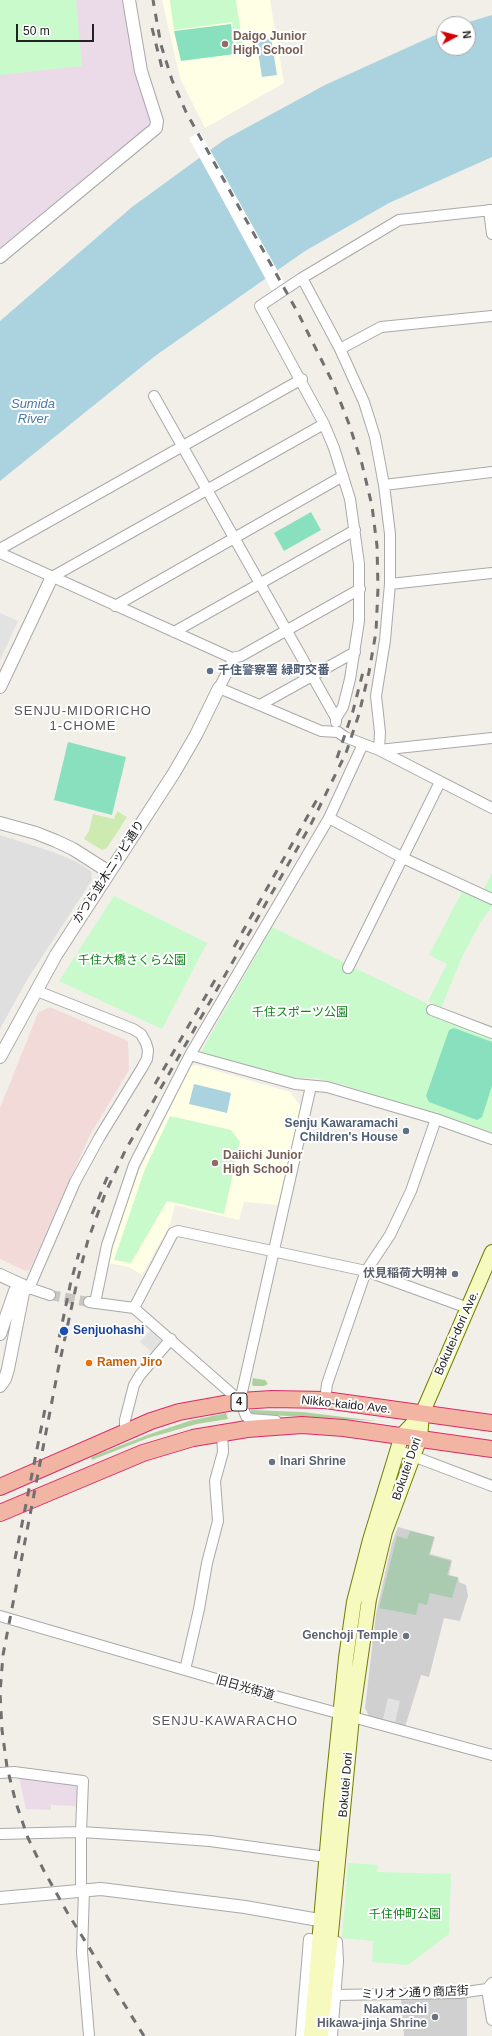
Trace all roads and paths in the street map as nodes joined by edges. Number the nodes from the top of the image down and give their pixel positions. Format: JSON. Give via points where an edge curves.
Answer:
{"nodes":[{"id":1,"x":129,"y":0,"type":"edge"},
{"id":2,"x":491,"y":210,"type":"edge"},
{"id":3,"x":492,"y":234,"type":"edge"},
{"id":4,"x":0,"y":257,"type":"edge"},
{"id":5,"x":302,"y":278,"type":"junction"},
{"id":6,"x":492,"y":316,"type":"edge"},
{"id":7,"x":340,"y":349,"type":"junction"},
{"id":8,"x":302,"y":379,"type":"junction"},
{"id":9,"x":154,"y":396,"type":"dead end"},
{"id":10,"x":324,"y":424,"type":"junction"},
{"id":11,"x":181,"y":446,"type":"junction"},
{"id":12,"x":492,"y":472,"type":"edge"},
{"id":13,"x":343,"y":476,"type":"junction"},
{"id":14,"x":384,"y":485,"type":"junction"},
{"id":15,"x":206,"y":491,"type":"junction"},
{"id":16,"x":355,"y":530,"type":"junction"},
{"id":17,"x":233,"y":538,"type":"junction"},
{"id":18,"x":0,"y":549,"type":"edge"},
{"id":19,"x":0,"y":553,"type":"edge"},
{"id":20,"x":492,"y":573,"type":"edge"},
{"id":21,"x":52,"y":577,"type":"junction"},
{"id":22,"x":259,"y":584,"type":"junction"},
{"id":23,"x":390,"y":584,"type":"junction"},
{"id":24,"x":360,"y":589,"type":"junction"},
{"id":25,"x":115,"y":606,"type":"junction"},
{"id":26,"x":286,"y":630,"type":"junction"},
{"id":27,"x":174,"y":632,"type":"junction"},
{"id":28,"x":355,"y":652,"type":"junction"},
{"id":29,"x":232,"y":658,"type":"junction"},
{"id":30,"x":312,"y":676,"type":"junction"},
{"id":31,"x":0,"y":687,"type":"edge"},
{"id":32,"x":219,"y":688,"type":"junction"},
{"id":33,"x":260,"y":705,"type":"junction"},
{"id":34,"x":336,"y":718,"type":"junction"},
{"id":35,"x":338,"y":732,"type":"junction"},
{"id":36,"x":492,"y":738,"type":"edge"},
{"id":37,"x":363,"y":744,"type":"junction"},
{"id":38,"x":378,"y":750,"type":"junction"},
{"id":39,"x":440,"y":782,"type":"junction"},
{"id":40,"x":492,"y":808,"type":"edge"},
{"id":41,"x":329,"y":818,"type":"junction"},
{"id":42,"x":0,"y":823,"type":"edge"},
{"id":43,"x":403,"y":858,"type":"junction"},
{"id":44,"x":109,"y":872,"type":"junction"},
{"id":45,"x":492,"y":899,"type":"edge"},
{"id":46,"x":348,"y":968,"type":"dead end"},
{"id":47,"x":37,"y":992,"type":"junction"},
{"id":48,"x":432,"y":1010,"type":"dead end"},
{"id":49,"x":492,"y":1033,"type":"edge"},
{"id":50,"x":190,"y":1055,"type":"junction"},
{"id":51,"x":0,"y":1057,"type":"edge"},
{"id":52,"x":312,"y":1086,"type":"junction"},
{"id":53,"x":436,"y":1119,"type":"junction"},
{"id":54,"x":492,"y":1139,"type":"edge"},
{"id":55,"x":274,"y":1251,"type":"junction"},
{"id":56,"x":492,"y":1252,"type":"edge"},
{"id":57,"x":366,"y":1271,"type":"junction"},
{"id":58,"x":0,"y":1275,"type":"edge"},
{"id":59,"x":26,"y":1287,"type":"junction"},
{"id":60,"x":50,"y":1295,"type":"tunnel mouth"},
{"id":61,"x":134,"y":1308,"type":"junction"},
{"id":62,"x":468,"y":1308,"type":"junction"},
{"id":63,"x":0,"y":1334,"type":"edge"},
{"id":64,"x":171,"y":1339,"type":"junction"},
{"id":65,"x":0,"y":1386,"type":"edge"},
{"id":66,"x":325,"y":1400,"type":"junction"},
{"id":67,"x":240,"y":1401,"type":"junction"},
{"id":68,"x":422,"y":1414,"type":"junction"},
{"id":69,"x":492,"y":1423,"type":"edge"},
{"id":70,"x":302,"y":1425,"type":"junction"},
{"id":71,"x":124,"y":1432,"type":"junction"},
{"id":72,"x":222,"y":1433,"type":"junction"},
{"id":73,"x":420,"y":1438,"type":"junction"},
{"id":74,"x":399,"y":1442,"type":"junction"},
{"id":75,"x":492,"y":1449,"type":"edge"},
{"id":76,"x":413,"y":1456,"type":"junction"},
{"id":77,"x":1,"y":1486,"type":"edge"},
{"id":78,"x":492,"y":1486,"type":"edge"},
{"id":79,"x":0,"y":1513,"type":"edge"},
{"id":80,"x":0,"y":1616,"type":"edge"},
{"id":81,"x":184,"y":1670,"type":"junction"},
{"id":82,"x":347,"y":1716,"type":"junction"},
{"id":83,"x":492,"y":1755,"type":"edge"},
{"id":84,"x":0,"y":1773,"type":"edge"},
{"id":85,"x":81,"y":1832,"type":"junction"},
{"id":86,"x":0,"y":1834,"type":"edge"},
{"id":87,"x":326,"y":1857,"type":"junction"},
{"id":88,"x":82,"y":1890,"type":"junction"},
{"id":89,"x":0,"y":1898,"type":"edge"},
{"id":90,"x":326,"y":1921,"type":"junction"},
{"id":91,"x":324,"y":1941,"type":"junction"},
{"id":92,"x":489,"y":1986,"type":"edge"},
{"id":93,"x":335,"y":1994,"type":"junction"},
{"id":94,"x":492,"y":2020,"type":"edge"},
{"id":95,"x":89,"y":2036,"type":"edge"},
{"id":96,"x":301,"y":2036,"type":"edge"},
{"id":97,"x":311,"y":2036,"type":"edge"},
{"id":98,"x":322,"y":2036,"type":"edge"},
{"id":99,"x":332,"y":2036,"type":"edge"}],
"edges":[{"from":1,"to":4,"type":"street","via":[[141,71],[157,121],[156,128]]},
{"from":2,"to":3,"type":"street"},
{"from":2,"to":5,"type":"street","via":[[399,220]]},
{"from":5,"to":7,"type":"street"},
{"from":5,"to":8,"type":"street","via":[[260,306]]},
{"from":6,"to":7,"type":"street","via":[[381,327]]},
{"from":7,"to":14,"type":"street","via":[[364,402],[375,437]]},
{"from":8,"to":10,"type":"street"},
{"from":8,"to":11,"type":"street"},
{"from":9,"to":11,"type":"street"},
{"from":10,"to":13,"type":"street"},
{"from":10,"to":15,"type":"street"},
{"from":11,"to":15,"type":"street"},
{"from":11,"to":18,"type":"street"},
{"from":12,"to":14,"type":"street"},
{"from":13,"to":16,"type":"street"},
{"from":13,"to":17,"type":"street"},
{"from":14,"to":23,"type":"street","via":[[390,534]]},
{"from":15,"to":17,"type":"street"},
{"from":15,"to":21,"type":"street"},
{"from":16,"to":22,"type":"street"},
{"from":16,"to":24,"type":"street"},
{"from":17,"to":22,"type":"street"},
{"from":17,"to":25,"type":"street"},
{"from":19,"to":21,"type":"street"},
{"from":20,"to":23,"type":"street"},
{"from":21,"to":25,"type":"street"},
{"from":21,"to":31,"type":"street"},
{"from":22,"to":26,"type":"street"},
{"from":22,"to":27,"type":"street"},
{"from":23,"to":38,"type":"street","via":[[376,696],[380,732]]},
{"from":24,"to":26,"type":"street"},
{"from":24,"to":28,"type":"street"},
{"from":25,"to":27,"type":"street"},
{"from":26,"to":29,"type":"street","via":[[241,656]]},
{"from":26,"to":30,"type":"street"},
{"from":27,"to":29,"type":"street"},
{"from":28,"to":30,"type":"street"},
{"from":28,"to":34,"type":"street","via":[[343,707]]},
{"from":29,"to":32,"type":"street"},
{"from":30,"to":33,"type":"street"},
{"from":30,"to":34,"type":"street"},
{"from":32,"to":33,"type":"street"},
{"from":32,"to":44,"type":"street","name":"かつら並木ニッピ通り","via":[[178,766]]},
{"from":33,"to":35,"type":"street","via":[[321,731]]},
{"from":34,"to":35,"type":"street"},
{"from":35,"to":37,"type":"street"},
{"from":36,"to":38,"type":"street"},
{"from":37,"to":38,"type":"street"},
{"from":37,"to":41,"type":"street"},
{"from":38,"to":39,"type":"street"},
{"from":39,"to":40,"type":"street"},
{"from":39,"to":43,"type":"street"},
{"from":41,"to":43,"type":"street"},
{"from":41,"to":50,"type":"street"},
{"from":42,"to":44,"type":"street","via":[[56,841]]},
{"from":43,"to":45,"type":"street"},
{"from":43,"to":46,"type":"street"},
{"from":44,"to":47,"type":"street","name":"かつら並木ニッピ通り","via":[[56,955]]},
{"from":47,"to":51,"type":"street","name":"かつら並木ニッピ通り"},
{"from":47,"to":59,"type":"street","via":[[133,1029],[141,1034],[148,1050],[147,1059],[75,1182]]},
{"from":48,"to":49,"type":"street"},
{"from":50,"to":52,"type":"street","via":[[295,1084]]},
{"from":50,"to":61,"type":"street","via":[[134,1165],[107,1245],[92,1302]]},
{"from":52,"to":53,"type":"street","via":[[327,1087]]},
{"from":52,"to":55,"type":"street"},
{"from":53,"to":54,"type":"street"},
{"from":53,"to":57,"type":"street","via":[[408,1198],[390,1234]]},
{"from":55,"to":57,"type":"street"},
{"from":55,"to":61,"type":"street","via":[[178,1231],[172,1233]]},
{"from":55,"to":67,"type":"street"},
{"from":56,"to":62,"type":"main road","name":"Bokutei-dori Ave."},
{"from":57,"to":62,"type":"street"},
{"from":57,"to":66,"type":"street","via":[[327,1384]]},
{"from":58,"to":59,"type":"street"},
{"from":59,"to":60,"type":"street"},
{"from":59,"to":63,"type":"street","via":[[15,1291]]},
{"from":59,"to":65,"type":"street","via":[[8,1369]]},
{"from":61,"to":64,"type":"street"},
{"from":62,"to":68,"type":"main road","name":"Bokutei-dori Ave."},
{"from":64,"to":67,"type":"street"},
{"from":64,"to":71,"type":"street","via":[[134,1385]]},
{"from":66,"to":67,"type":"highway","name":"Nikko-kaido Ave.","number":"4"},
{"from":66,"to":68,"type":"highway","name":"Nikko-kaido Ave.","number":"4"},
{"from":67,"to":70,"type":"street","via":[[246,1416],[250,1419]]},
{"from":67,"to":71,"type":"highway","name":"Nikko-kaido Ave.","number":"4","via":[[179,1412]]},
{"from":68,"to":69,"type":"highway","name":"Nikko-kaido Ave.","number":"4"},
{"from":68,"to":73,"type":"main road","name":"Bokutei Dori"},
{"from":68,"to":74,"type":"main road","name":"Bokutei Dori"},
{"from":70,"to":72,"type":"highway","name":"Nikko-kaido Ave.","number":"4"},
{"from":70,"to":74,"type":"highway","name":"Nikko-kaido Ave.","number":"4","via":[[344,1428]]},
{"from":71,"to":77,"type":"highway","name":"Nikko-kaido Ave.","number":"4"},
{"from":72,"to":79,"type":"highway","name":"Nikko-kaido Ave.","number":"4","via":[[193,1438],[143,1453]]},
{"from":72,"to":81,"type":"street","via":[[224,1446],[215,1481],[218,1521]]},
{"from":73,"to":74,"type":"highway","name":"Nikko-kaido Ave.","number":"4"},
{"from":73,"to":75,"type":"highway","name":"Nikko-kaido Ave.","number":"4"},
{"from":73,"to":76,"type":"main road","name":"Bokutei Dori"},
{"from":74,"to":76,"type":"street"},
{"from":74,"to":82,"type":"main road","name":"Bokutei Dori","via":[[354,1602],[346,1658]]},
{"from":76,"to":78,"type":"street"},
{"from":76,"to":82,"type":"main road","name":"Bokutei Dori","via":[[385,1532],[369,1599]]},
{"from":80,"to":81,"type":"street","name":"旧日光街道"},
{"from":81,"to":82,"type":"street","name":"旧日光街道"},
{"from":82,"to":83,"type":"street","name":"旧日光街道"},
{"from":82,"to":87,"type":"main road","name":"Bokutei Dori"},
{"from":82,"to":90,"type":"main road","name":"Bokutei Dori"},
{"from":84,"to":85,"type":"street","via":[[14,1772],[83,1781]]},
{"from":85,"to":86,"type":"street"},
{"from":85,"to":87,"type":"street","via":[[210,1841]]},
{"from":85,"to":88,"type":"street"},
{"from":87,"to":90,"type":"main road","name":"Bokutei Dori"},
{"from":88,"to":89,"type":"street"},
{"from":88,"to":90,"type":"street","via":[[101,1889],[245,1907]]},
{"from":88,"to":95,"type":"street","via":[[82,1952]]},
{"from":90,"to":91,"type":"main road","name":"Bokutei Dori"},
{"from":91,"to":93,"type":"street","via":[[337,1942]]},
{"from":91,"to":96,"type":"street","via":[[309,1939]]},
{"from":91,"to":97,"type":"main road","name":"Bokutei Dori"},
{"from":91,"to":98,"type":"main road","name":"Bokutei Dori"},
{"from":92,"to":93,"type":"street","name":"ミリオン通り商店街","via":[[459,1993]]},
{"from":92,"to":94,"type":"street"},
{"from":93,"to":99,"type":"street"}]}
